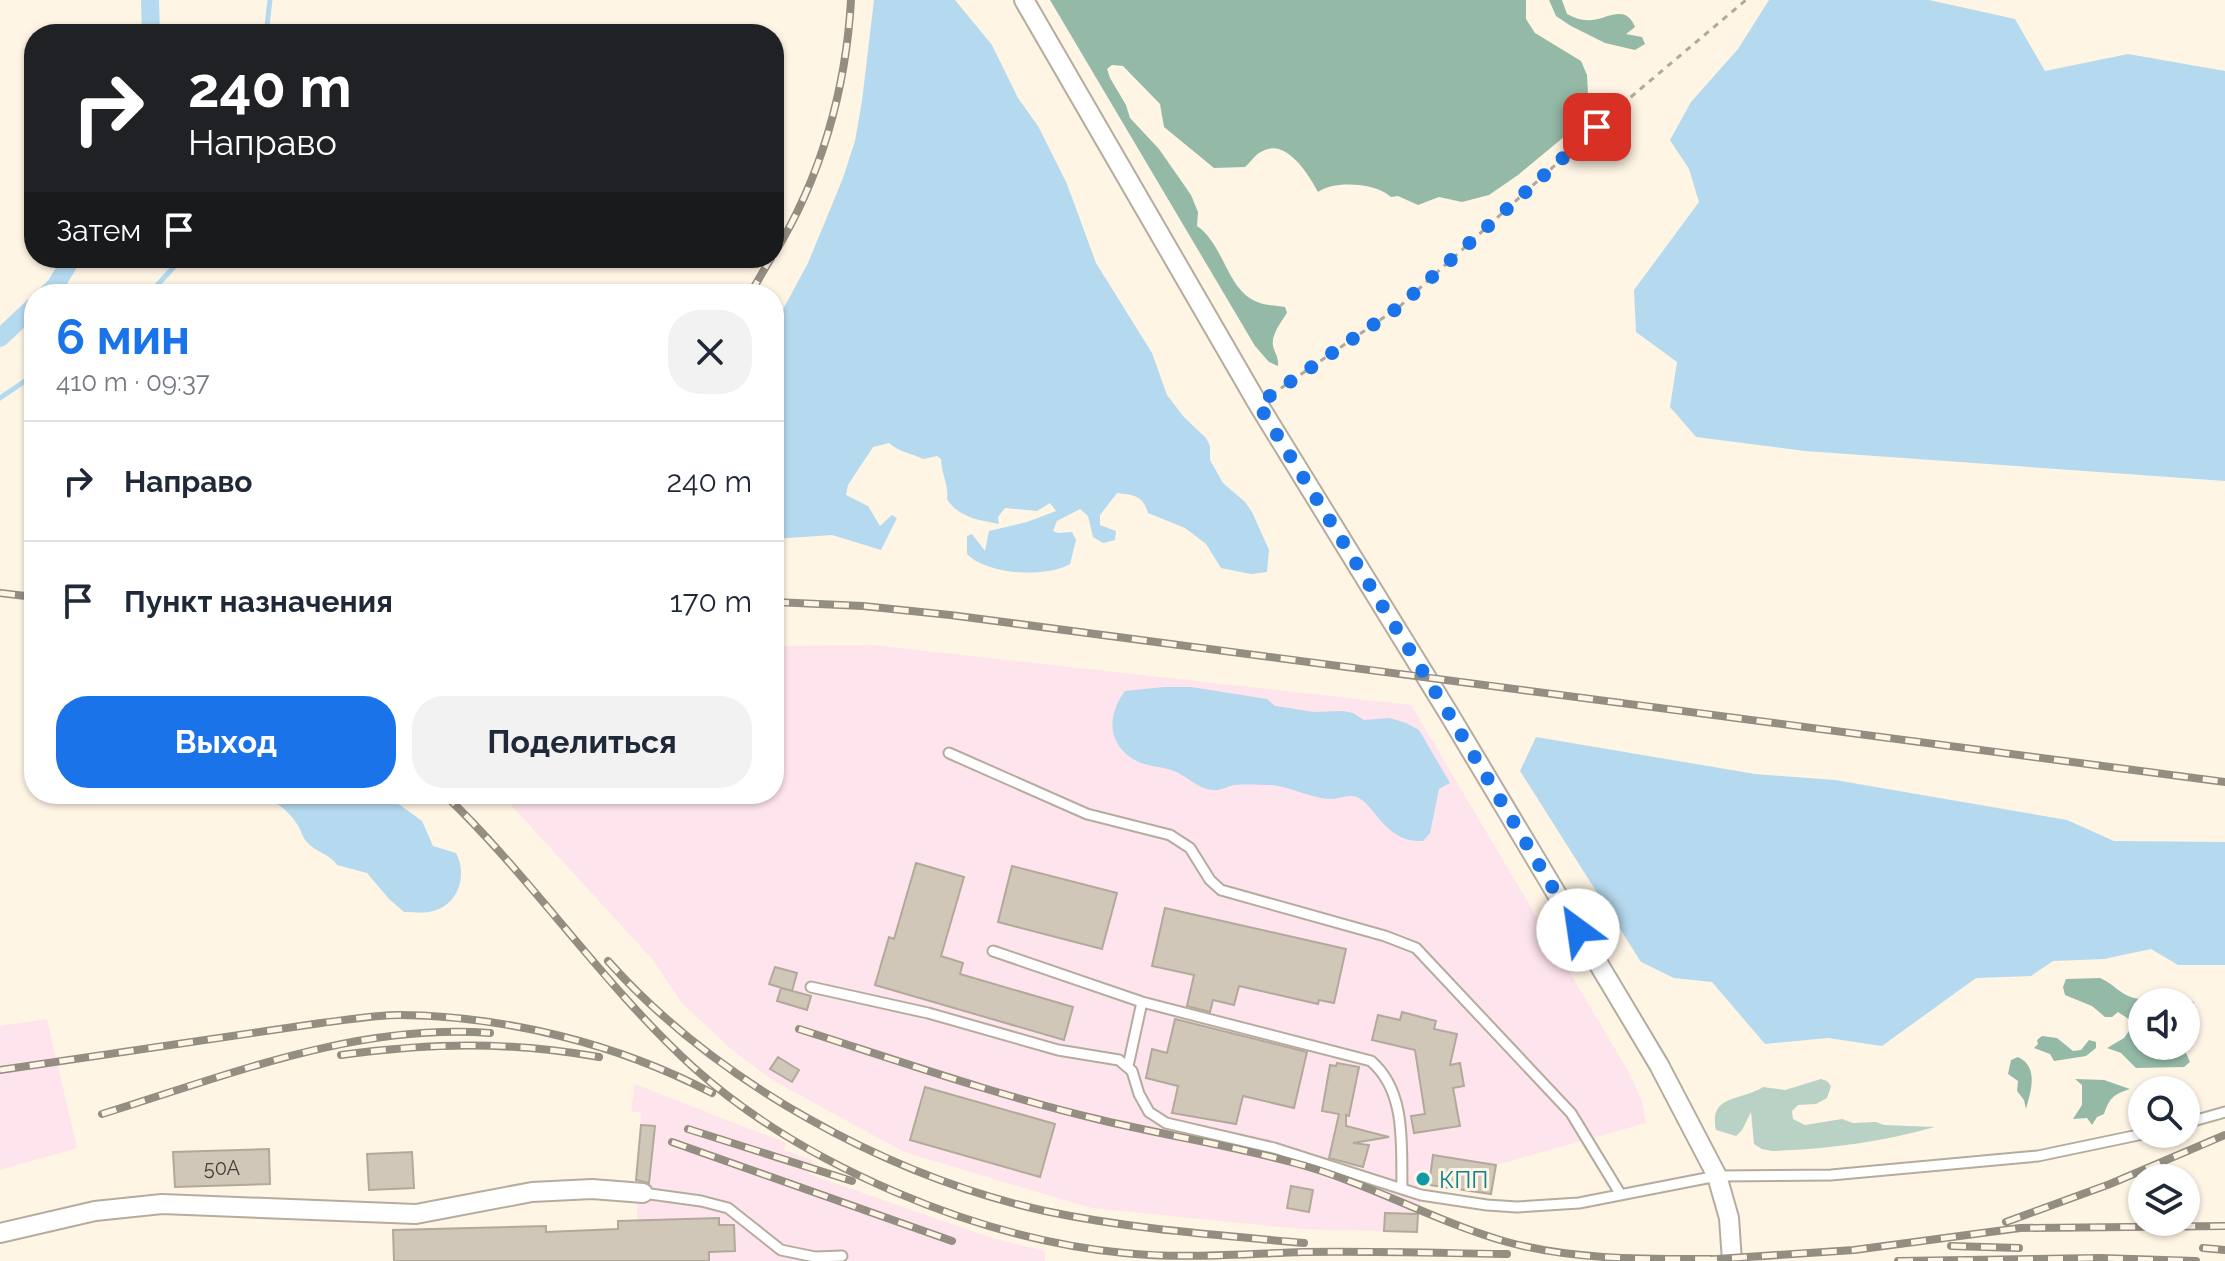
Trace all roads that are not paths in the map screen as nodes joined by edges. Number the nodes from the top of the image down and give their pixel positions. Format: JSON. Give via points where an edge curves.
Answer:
{"nodes":[{"id":1,"x":1024,"y":0,"type":"edge"},
{"id":2,"x":949,"y":753,"type":"dead end"},
{"id":3,"x":993,"y":951,"type":"dead end"},
{"id":4,"x":811,"y":987,"type":"dead end"},
{"id":5,"x":1142,"y":1002,"type":"junction"},
{"id":6,"x":1128,"y":1066,"type":"junction"},
{"id":7,"x":2225,"y":1112,"type":"edge"},
{"id":8,"x":2200,"y":1119,"type":"edge"},
{"id":9,"x":2128,"y":1137,"type":"edge"},
{"id":10,"x":1717,"y":1176,"type":"junction"},
{"id":11,"x":1402,"y":1189,"type":"junction"},
{"id":12,"x":643,"y":1193,"type":"joint"},
{"id":13,"x":1621,"y":1195,"type":"junction"},
{"id":14,"x":0,"y":1233,"type":"edge"},
{"id":15,"x":842,"y":1256,"type":"dead end"},
{"id":16,"x":1732,"y":1261,"type":"edge"}],
"edges":[{"from":1,"to":10,"type":"street","via":[[1258,404],[1659,1065]]},
{"from":2,"to":13,"type":"lane","via":[[1087,814],[1179,839],[1221,890],[1416,948],[1564,1105]]},
{"from":3,"to":5,"type":"lane"},
{"from":4,"to":6,"type":"lane"},
{"from":5,"to":6,"type":"lane"},
{"from":5,"to":11,"type":"lane","via":[[1371,1061],[1397,1104]]},
{"from":6,"to":11,"type":"lane","via":[[1143,1104],[1166,1123],[1274,1148]]},
{"from":7,"to":8,"type":"lane"},
{"from":9,"to":10,"type":"lane","via":[[2038,1156],[1831,1175]]},
{"from":10,"to":13,"type":"lane"},
{"from":10,"to":16,"type":"street","via":[[1729,1218]]},
{"from":11,"to":13,"type":"lane","via":[[1517,1207]]},
{"from":12,"to":14,"type":"street","via":[[532,1192],[416,1214],[139,1205]]},
{"from":12,"to":15,"type":"lane","via":[[701,1201],[737,1213],[764,1239],[796,1255]]}]}
